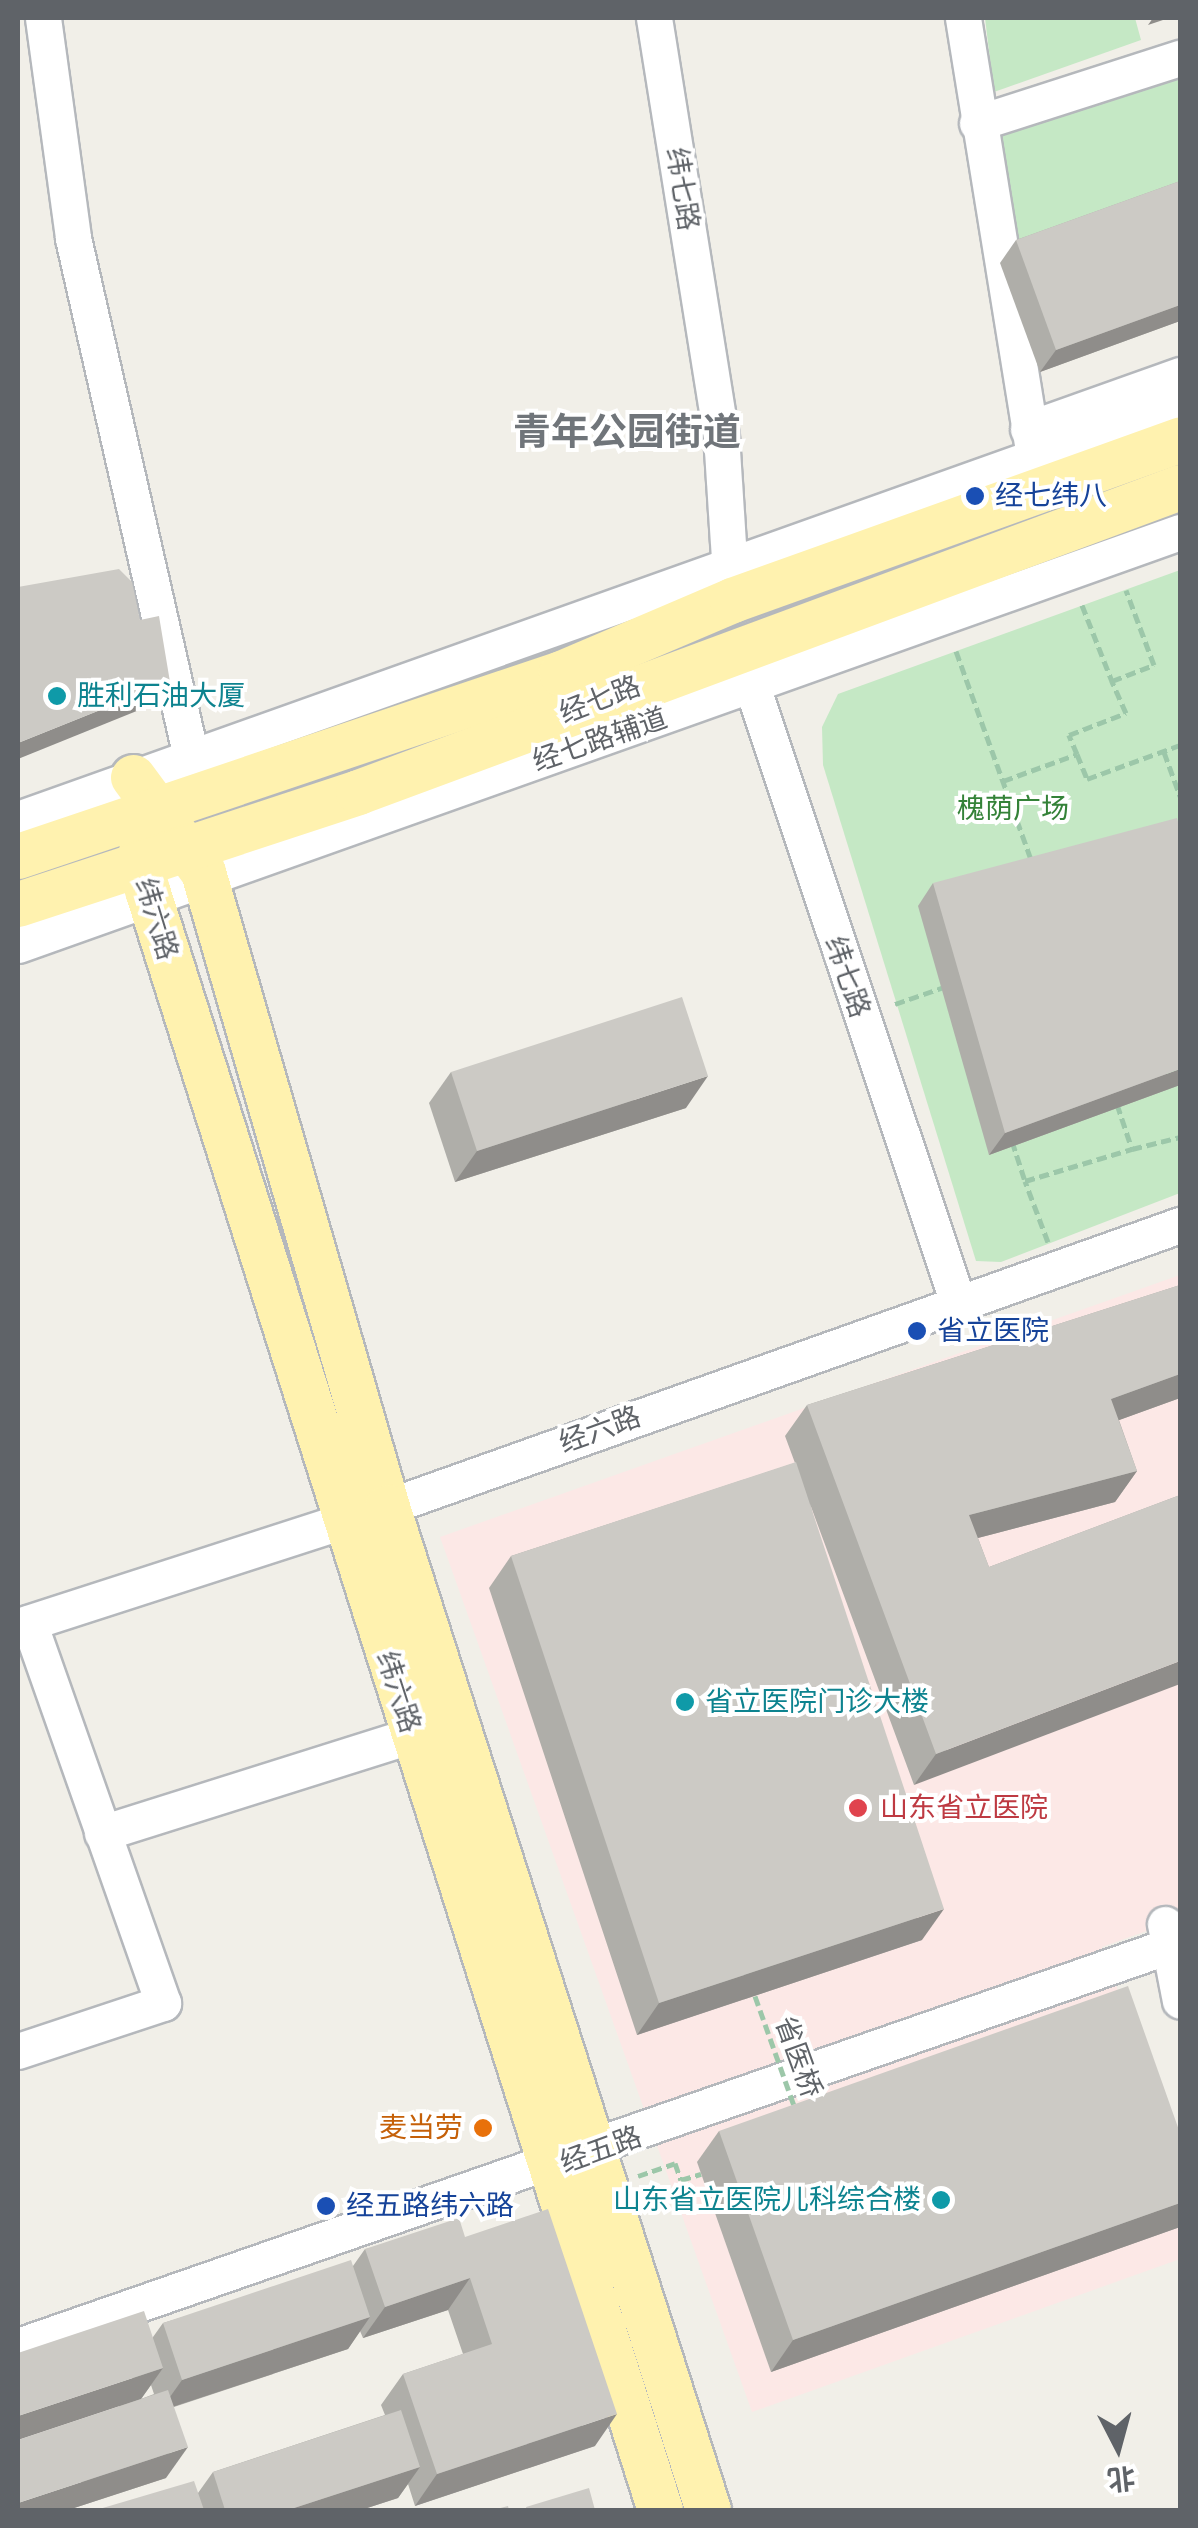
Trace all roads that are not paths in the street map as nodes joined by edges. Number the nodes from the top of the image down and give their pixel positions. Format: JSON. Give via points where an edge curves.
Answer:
{"nodes":[{"id":1,"x":43,"y":18,"type":"edge"},
{"id":2,"x":654,"y":18,"type":"edge"},
{"id":3,"x":963,"y":18,"type":"edge"},
{"id":4,"x":1180,"y":58,"type":"edge"},
{"id":5,"x":977,"y":124,"type":"junction"},
{"id":6,"x":1180,"y":375,"type":"edge"},
{"id":7,"x":1180,"y":405,"type":"edge"},
{"id":8,"x":1180,"y":440,"type":"edge"},
{"id":9,"x":1031,"y":443,"type":"junction"},
{"id":10,"x":1180,"y":487,"type":"edge"},
{"id":11,"x":1180,"y":532,"type":"edge"},
{"id":12,"x":731,"y":584,"type":"junction"},
{"id":13,"x":745,"y":668,"type":"junction"},
{"id":14,"x":190,"y":757,"type":"junction"},
{"id":15,"x":141,"y":794,"type":"junction"},
{"id":16,"x":18,"y":819,"type":"edge"},
{"id":17,"x":18,"y":856,"type":"edge"},
{"id":18,"x":195,"y":858,"type":"junction"},
{"id":19,"x":143,"y":877,"type":"junction"},
{"id":20,"x":18,"y":904,"type":"edge"},
{"id":21,"x":18,"y":944,"type":"edge"},
{"id":22,"x":1180,"y":1225,"type":"edge"},
{"id":23,"x":958,"y":1303,"type":"junction"},
{"id":24,"x":387,"y":1507,"type":"junction"},
{"id":25,"x":340,"y":1519,"type":"junction"},
{"id":26,"x":24,"y":1625,"type":"edge"},
{"id":27,"x":412,"y":1735,"type":"junction"},
{"id":28,"x":102,"y":1833,"type":"junction"},
{"id":29,"x":1170,"y":1938,"type":"edge"},
{"id":30,"x":1180,"y":2001,"type":"edge"},
{"id":31,"x":18,"y":2051,"type":"edge"},
{"id":32,"x":593,"y":2152,"type":"junction"},
{"id":33,"x":550,"y":2168,"type":"junction"},
{"id":34,"x":18,"y":2346,"type":"edge"},
{"id":35,"x":660,"y":2510,"type":"edge"},
{"id":36,"x":708,"y":2510,"type":"edge"}],
"edges":[{"from":1,"to":14,"type":"street","via":[[74,238]]},
{"from":2,"to":12,"type":"street","name":"纬七路","via":[[721,435]]},
{"from":3,"to":5,"type":"street"},
{"from":4,"to":5,"type":"street"},
{"from":5,"to":9,"type":"street"},
{"from":6,"to":9,"type":"street"},
{"from":7,"to":9,"type":"street"},
{"from":8,"to":12,"type":"main road","name":"经七路"},
{"from":9,"to":12,"type":"street"},
{"from":10,"to":13,"type":"main road","name":"经七路"},
{"from":11,"to":13,"type":"street"},
{"from":12,"to":14,"type":"street"},
{"from":12,"to":15,"type":"main road","name":"经七路","via":[[561,673]]},
{"from":13,"to":18,"type":"main road","name":"经七路","via":[[358,792]]},
{"from":13,"to":23,"type":"street","name":"纬七路"},
{"from":14,"to":15,"type":"street"},
{"from":15,"to":16,"type":"street"},
{"from":15,"to":17,"type":"main road","name":"经七路"},
{"from":15,"to":18,"type":"main road","name":"纬六路"},
{"from":15,"to":19,"type":"main road","name":"纬六路"},
{"from":18,"to":19,"type":"main road","name":"经七路"},
{"from":18,"to":24,"type":"main road","name":"纬六路"},
{"from":19,"to":20,"type":"main road","name":"经七路"},
{"from":19,"to":21,"type":"street"},
{"from":19,"to":25,"type":"main road","name":"纬六路"},
{"from":22,"to":23,"type":"street","name":"经六路"},
{"from":23,"to":24,"type":"street","name":"经六路"},
{"from":24,"to":25,"type":"street","name":"经六路"},
{"from":24,"to":32,"type":"main road","name":"纬六路"},
{"from":25,"to":26,"type":"street","name":"经六路"},
{"from":25,"to":27,"type":"main road","name":"纬六路"},
{"from":26,"to":28,"type":"street"},
{"from":27,"to":28,"type":"street"},
{"from":27,"to":33,"type":"main road","name":"纬六路"},
{"from":28,"to":31,"type":"street","via":[[162,2003]]},
{"from":29,"to":30,"type":"street"},
{"from":29,"to":32,"type":"street","name":"经五路"},
{"from":32,"to":33,"type":"street","name":"经五路"},
{"from":32,"to":36,"type":"main road","name":"纬六路"},
{"from":33,"to":34,"type":"street","name":"经五路"},
{"from":33,"to":35,"type":"main road","name":"纬六路"}]}
